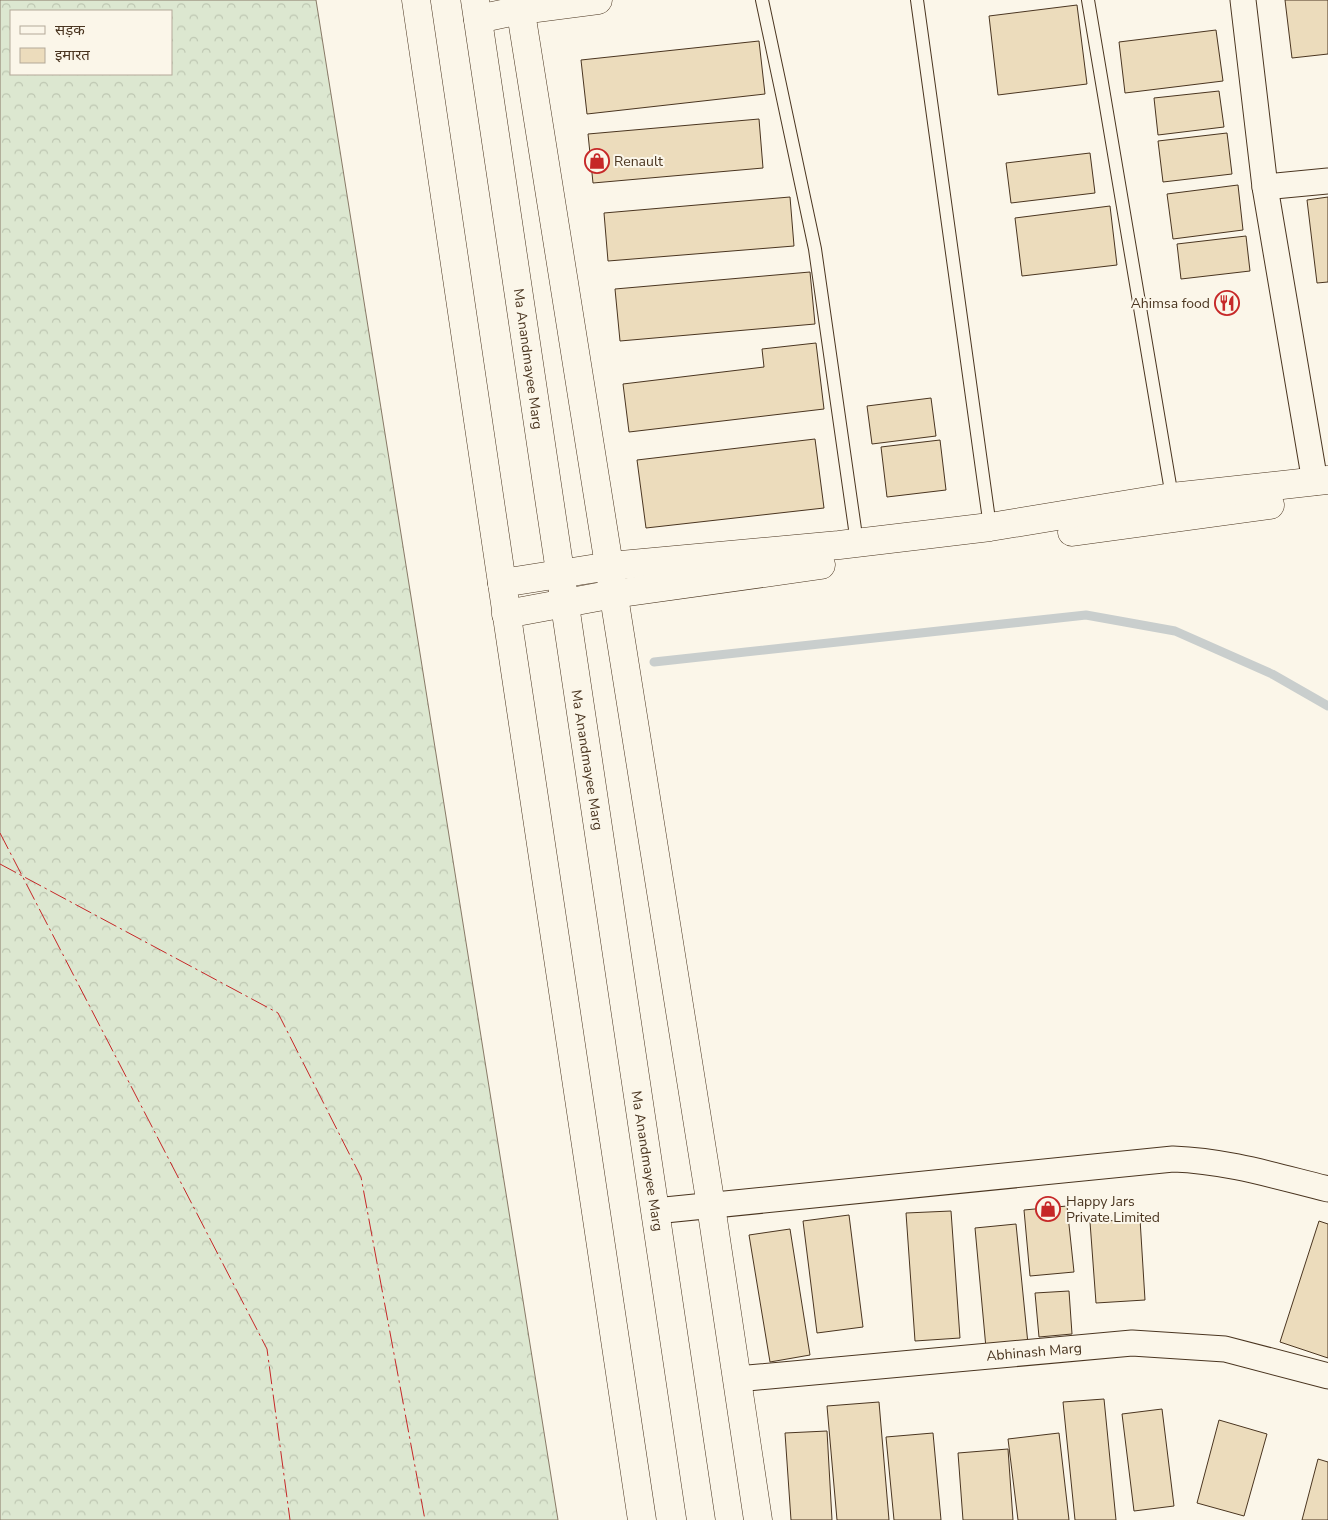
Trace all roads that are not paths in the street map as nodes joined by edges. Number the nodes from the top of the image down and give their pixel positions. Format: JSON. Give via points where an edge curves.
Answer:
{"nodes":[{"id":1,"x":416,"y":0,"type":"edge"},
{"id":2,"x":598,"y":0,"type":"edge"},
{"id":3,"x":762,"y":0,"type":"edge"},
{"id":4,"x":917,"y":0,"type":"edge"},
{"id":5,"x":1088,"y":0,"type":"edge"},
{"id":6,"x":1243,"y":0,"type":"edge"},
{"id":7,"x":520,"y":5,"type":"edge"},
{"id":8,"x":476,"y":10,"type":"edge"},
{"id":9,"x":1328,"y":180,"type":"edge"},
{"id":10,"x":1265,"y":187,"type":"junction"},
{"id":11,"x":1324,"y":486,"type":"edge"},
{"id":12,"x":1172,"y":497,"type":"junction"},
{"id":13,"x":990,"y":526,"type":"junction"},
{"id":14,"x":857,"y":543,"type":"junction"},
{"id":15,"x":610,"y":566,"type":"junction"},
{"id":16,"x":559,"y":573,"type":"junction"},
{"id":17,"x":502,"y":583,"type":"junction"},
{"id":18,"x":614,"y":594,"type":"junction"},
{"id":19,"x":563,"y":603,"type":"junction"},
{"id":20,"x":506,"y":614,"type":"junction"},
{"id":21,"x":1328,"y":1189,"type":"edge"},
{"id":22,"x":711,"y":1206,"type":"junction"},
{"id":23,"x":655,"y":1211,"type":"junction"},
{"id":24,"x":1328,"y":1376,"type":"edge"},
{"id":25,"x":737,"y":1379,"type":"junction"},
{"id":26,"x":642,"y":1520,"type":"edge"},
{"id":27,"x":701,"y":1520,"type":"edge"},
{"id":28,"x":758,"y":1520,"type":"edge"}],
"edges":[{"from":1,"to":17,"type":"street"},
{"from":2,"to":7,"type":"street"},
{"from":3,"to":14,"type":"lane","via":[[814,249]]},
{"from":4,"to":13,"type":"lane"},
{"from":5,"to":12,"type":"lane"},
{"from":6,"to":10,"type":"street"},
{"from":7,"to":8,"type":"street"},
{"from":7,"to":15,"type":"street"},
{"from":8,"to":16,"type":"street","name":"Ma Anandmayee Marg"},
{"from":9,"to":10,"type":"street"},
{"from":10,"to":11,"type":"street"},
{"from":11,"to":12,"type":"street"},
{"from":11,"to":18,"type":"street"},
{"from":12,"to":13,"type":"street"},
{"from":13,"to":14,"type":"street"},
{"from":14,"to":15,"type":"street"},
{"from":15,"to":16,"type":"street"},
{"from":15,"to":18,"type":"street"},
{"from":16,"to":17,"type":"street"},
{"from":16,"to":19,"type":"street","name":"Ma Anandmayee Marg"},
{"from":17,"to":20,"type":"street"},
{"from":18,"to":19,"type":"street"},
{"from":18,"to":22,"type":"street"},
{"from":19,"to":20,"type":"street"},
{"from":19,"to":23,"type":"street","name":"Ma Anandmayee Marg"},
{"from":20,"to":26,"type":"street"},
{"from":21,"to":22,"type":"street","via":[[1233,1165],[1173,1159]]},
{"from":22,"to":23,"type":"street"},
{"from":22,"to":25,"type":"street"},
{"from":23,"to":27,"type":"street","name":"Ma Anandmayee Marg"},
{"from":24,"to":25,"type":"street","name":"Abhinash Marg","via":[[1225,1350],[1132,1343]]},
{"from":25,"to":28,"type":"street"}]}
